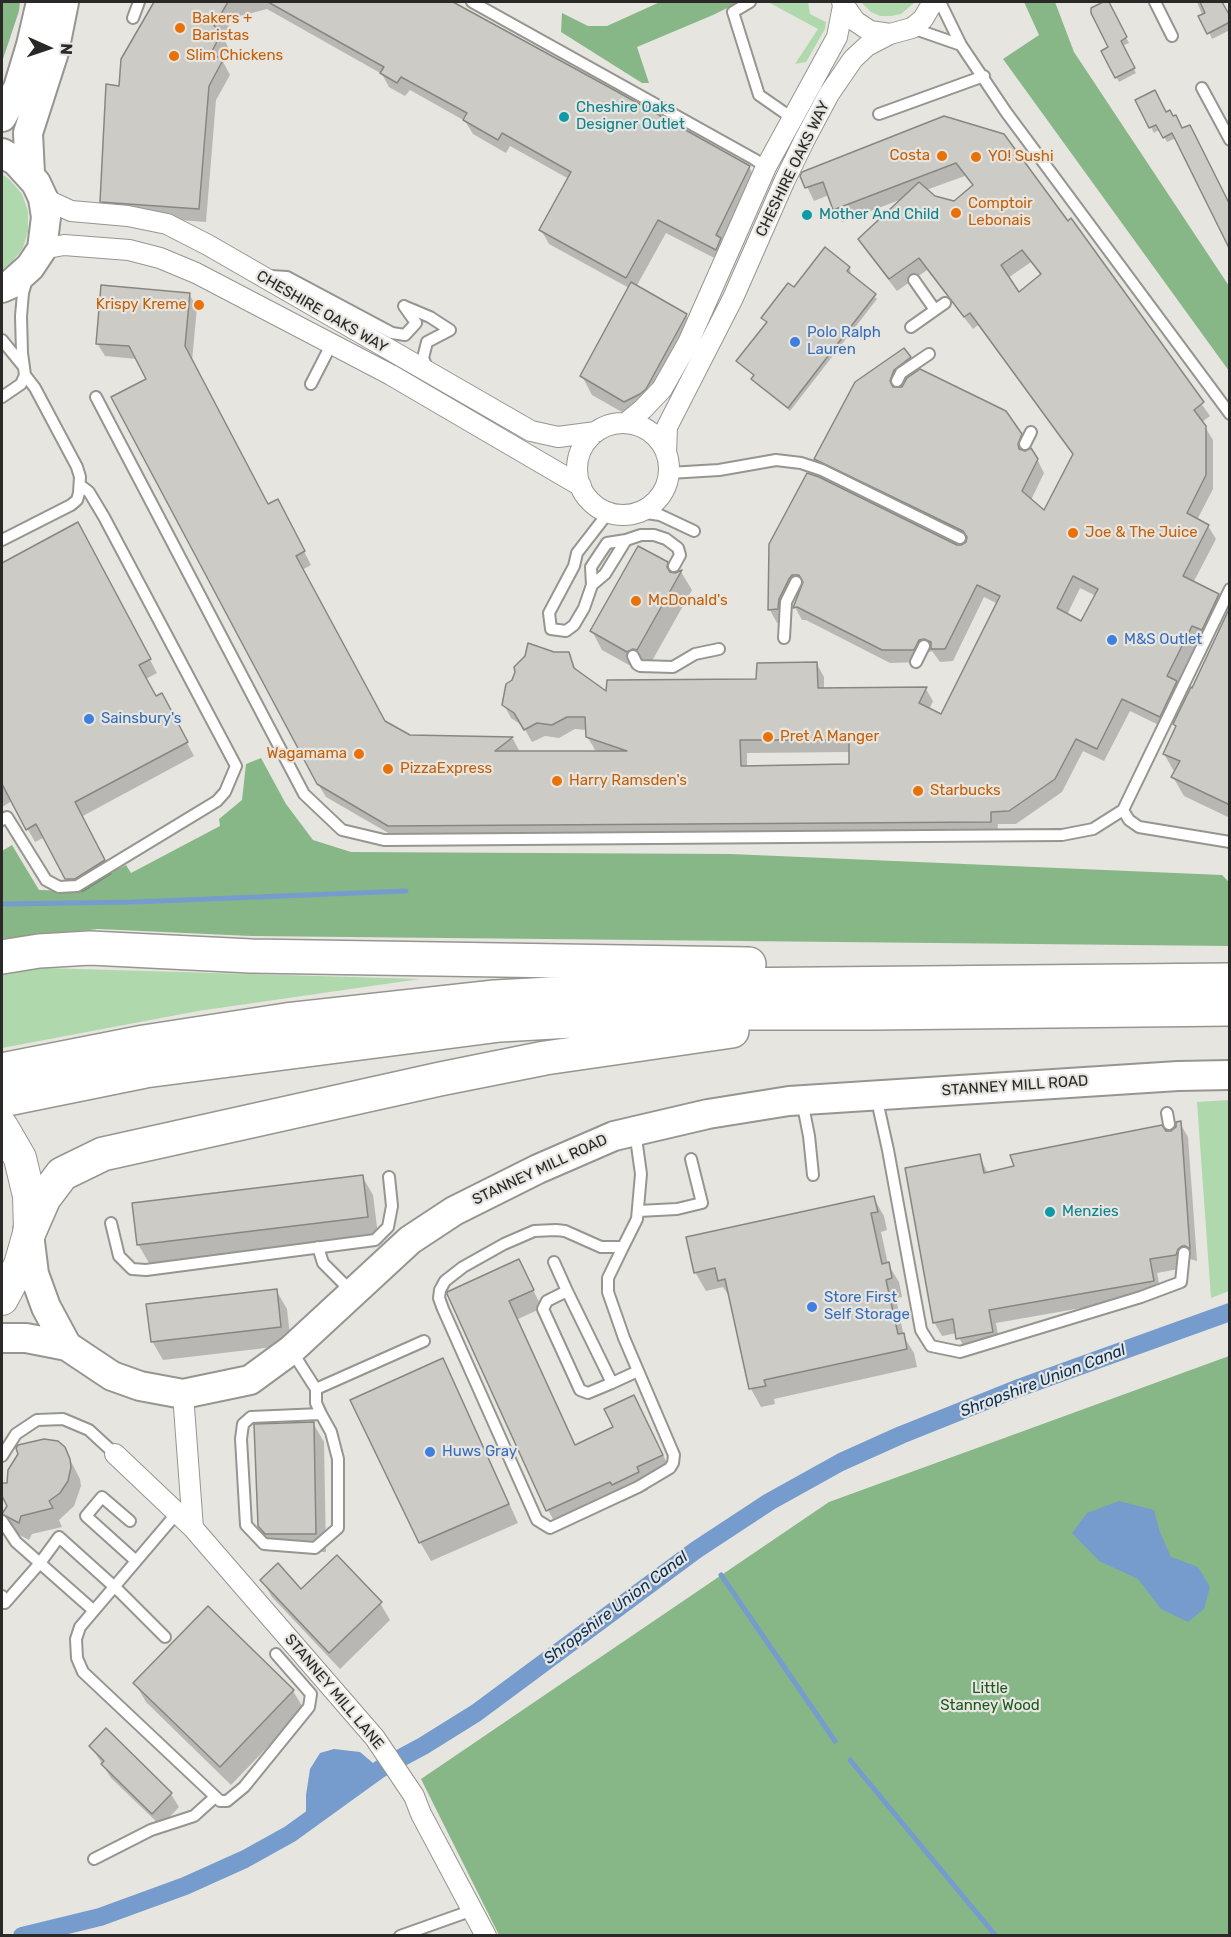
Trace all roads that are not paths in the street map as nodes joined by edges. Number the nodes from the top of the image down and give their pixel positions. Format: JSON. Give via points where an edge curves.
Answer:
{"nodes":[{"id":1,"x":139,"y":2,"type":"edge"},
{"id":2,"x":472,"y":2,"type":"edge"},
{"id":3,"x":750,"y":2,"type":"edge"},
{"id":4,"x":933,"y":2,"type":"edge"},
{"id":5,"x":940,"y":2,"type":"edge"},
{"id":6,"x":1155,"y":2,"type":"edge"},
{"id":7,"x":61,"y":4,"type":"edge"},
{"id":8,"x":842,"y":4,"type":"edge"},
{"id":9,"x":133,"y":18,"type":"dead end"},
{"id":10,"x":912,"y":28,"type":"junction"},
{"id":11,"x":890,"y":34,"type":"junction"},
{"id":12,"x":1172,"y":36,"type":"dead end"},
{"id":13,"x":962,"y":45,"type":"junction"},
{"id":14,"x":984,"y":76,"type":"junction"},
{"id":15,"x":1202,"y":88,"type":"dead end"},
{"id":16,"x":879,"y":114,"type":"dead end"},
{"id":17,"x":2,"y":117,"type":"edge"},
{"id":18,"x":792,"y":118,"type":"junction"},
{"id":19,"x":1230,"y":140,"type":"edge"},
{"id":20,"x":2,"y":153,"type":"edge"},
{"id":21,"x":766,"y":167,"type":"junction"},
{"id":22,"x":37,"y":186,"type":"junction"},
{"id":23,"x":36,"y":258,"type":"junction"},
{"id":24,"x":257,"y":275,"type":"junction"},
{"id":25,"x":915,"y":280,"type":"dead end"},
{"id":26,"x":2,"y":288,"type":"edge"},
{"id":27,"x":945,"y":303,"type":"dead end"},
{"id":28,"x":935,"y":310,"type":"junction"},
{"id":29,"x":911,"y":327,"type":"dead end"},
{"id":30,"x":2,"y":340,"type":"edge"},
{"id":31,"x":332,"y":343,"type":"junction"},
{"id":32,"x":929,"y":354,"type":"dead end"},
{"id":33,"x":25,"y":371,"type":"junction"},
{"id":34,"x":429,"y":373,"type":"junction"},
{"id":35,"x":897,"y":381,"type":"dead end"},
{"id":36,"x":311,"y":384,"type":"dead end"},
{"id":37,"x":2,"y":397,"type":"edge"},
{"id":38,"x":96,"y":397,"type":"dead end"},
{"id":39,"x":1230,"y":414,"type":"edge"},
{"id":40,"x":626,"y":423,"type":"junction"},
{"id":41,"x":596,"y":432,"type":"junction"},
{"id":42,"x":1031,"y":432,"type":"dead end"},
{"id":43,"x":1025,"y":444,"type":"dead end"},
{"id":44,"x":668,"y":463,"type":"junction"},
{"id":45,"x":80,"y":485,"type":"junction"},
{"id":46,"x":580,"y":486,"type":"junction"},
{"id":47,"x":640,"y":512,"type":"junction"},
{"id":48,"x":608,"y":513,"type":"junction"},
{"id":49,"x":694,"y":531,"type":"dead end"},
{"id":50,"x":960,"y":538,"type":"dead end"},
{"id":51,"x":3,"y":540,"type":"edge"},
{"id":52,"x":626,"y":540,"type":"junction"},
{"id":53,"x":674,"y":566,"type":"dead end"},
{"id":54,"x":796,"y":582,"type":"dead end"},
{"id":55,"x":592,"y":585,"type":"junction"},
{"id":56,"x":1230,"y":589,"type":"edge"},
{"id":57,"x":784,"y":638,"type":"dead end"},
{"id":58,"x":924,"y":646,"type":"dead end"},
{"id":59,"x":719,"y":649,"type":"dead end"},
{"id":60,"x":633,"y":656,"type":"dead end"},
{"id":61,"x":916,"y":662,"type":"dead end"},
{"id":62,"x":1123,"y":810,"type":"junction"},
{"id":63,"x":2,"y":820,"type":"edge"},
{"id":64,"x":1230,"y":842,"type":"edge"},
{"id":65,"x":2,"y":957,"type":"edge"},
{"id":66,"x":1230,"y":980,"type":"edge"},
{"id":67,"x":1038,"y":982,"type":"junction"},
{"id":68,"x":1230,"y":1009,"type":"edge"},
{"id":69,"x":874,"y":1013,"type":"junction"},
{"id":70,"x":1230,"y":1075,"type":"edge"},
{"id":71,"x":15,"y":1082,"type":"edge"},
{"id":72,"x":876,"y":1095,"type":"junction"},
{"id":73,"x":802,"y":1100,"type":"junction"},
{"id":74,"x":2,"y":1127,"type":"edge"},
{"id":75,"x":635,"y":1131,"type":"junction"},
{"id":76,"x":691,"y":1159,"type":"dead end"},
{"id":77,"x":813,"y":1175,"type":"dead end"},
{"id":78,"x":389,"y":1177,"type":"dead end"},
{"id":79,"x":638,"y":1211,"type":"junction"},
{"id":80,"x":111,"y":1223,"type":"dead end"},
{"id":81,"x":30,"y":1232,"type":"junction"},
{"id":82,"x":318,"y":1247,"type":"junction"},
{"id":83,"x":623,"y":1247,"type":"junction"},
{"id":84,"x":1184,"y":1253,"type":"dead end"},
{"id":85,"x":554,"y":1262,"type":"dead end"},
{"id":86,"x":567,"y":1291,"type":"junction"},
{"id":87,"x":352,"y":1292,"type":"junction"},
{"id":88,"x":2,"y":1299,"type":"edge"},
{"id":89,"x":2,"y":1338,"type":"edge"},
{"id":90,"x":424,"y":1341,"type":"dead end"},
{"id":91,"x":67,"y":1346,"type":"junction"},
{"id":92,"x":291,"y":1350,"type":"junction"},
{"id":93,"x":638,"y":1371,"type":"junction"},
{"id":94,"x":612,"y":1383,"type":"junction"},
{"id":95,"x":316,"y":1389,"type":"junction"},
{"id":96,"x":183,"y":1394,"type":"junction"},
{"id":97,"x":321,"y":1414,"type":"junction"},
{"id":98,"x":115,"y":1454,"type":"joint"},
{"id":99,"x":2,"y":1456,"type":"edge"},
{"id":100,"x":177,"y":1513,"type":"junction"},
{"id":101,"x":2,"y":1521,"type":"edge"},
{"id":102,"x":130,"y":1521,"type":"dead end"},
{"id":103,"x":193,"y":1528,"type":"junction"},
{"id":104,"x":136,"y":1561,"type":"junction"},
{"id":105,"x":40,"y":1563,"type":"junction"},
{"id":106,"x":114,"y":1586,"type":"junction"},
{"id":107,"x":2,"y":1596,"type":"edge"},
{"id":108,"x":93,"y":1610,"type":"junction"},
{"id":109,"x":165,"y":1637,"type":"dead end"},
{"id":110,"x":276,"y":1654,"type":"dead end"},
{"id":111,"x":215,"y":1797,"type":"junction"},
{"id":112,"x":94,"y":1859,"type":"dead end"},
{"id":113,"x":473,"y":1910,"type":"junction"},
{"id":114,"x":400,"y":1935,"type":"edge"},
{"id":115,"x":486,"y":1935,"type":"edge"}],
"edges":[{"from":1,"to":9,"type":"lane"},
{"from":2,"to":21,"type":"lane"},
{"from":3,"to":18,"type":"lane","via":[[733,12],[759,95]]},
{"from":4,"to":10,"type":"street"},
{"from":5,"to":13,"type":"lane"},
{"from":6,"to":12,"type":"lane"},
{"from":7,"to":17,"type":"street","via":[[31,45],[18,88]]},
{"from":7,"to":22,"type":"street","via":[[54,52],[28,133]]},
{"from":8,"to":11,"type":"street","via":[[855,21],[870,31]]},
{"from":8,"to":18,"type":"street","name":"CHESHIRE OAKS WAY","via":[[837,37]]},
{"from":10,"to":11,"type":"street","name":"CHESHIRE OAKS WAY"},
{"from":10,"to":13,"type":"lane"},
{"from":11,"to":44,"type":"street","name":"CHESHIRE OAKS WAY","via":[[853,59],[805,139],[733,298],[667,427]]},
{"from":13,"to":14,"type":"lane"},
{"from":14,"to":16,"type":"lane"},
{"from":14,"to":39,"type":"lane","via":[[1006,112]]},
{"from":15,"to":19,"type":"lane"},
{"from":18,"to":21,"type":"street","name":"CHESHIRE OAKS WAY"},
{"from":20,"to":22,"type":"street","via":[[16,160]]},
{"from":21,"to":40,"type":"street","name":"CHESHIRE OAKS WAY","via":[[688,343],[662,389]]},
{"from":22,"to":23,"type":"street","via":[[46,217]]},
{"from":22,"to":24,"type":"street","name":"CHESHIRE OAKS WAY","via":[[71,211],[167,224]]},
{"from":23,"to":26,"type":"street"},
{"from":23,"to":31,"type":"street","name":"CHESHIRE OAKS WAY","via":[[64,245],[129,250],[160,258]]},
{"from":23,"to":33,"type":"lane","via":[[22,293]]},
{"from":24,"to":34,"type":"street","name":"CHESHIRE OAKS WAY"},
{"from":24,"to":34,"type":"lane","via":[[287,277],[392,333],[405,335],[416,323],[404,306],[430,317],[450,330],[427,342],[423,358]]},
{"from":25,"to":28,"type":"lane"},
{"from":27,"to":28,"type":"lane"},
{"from":28,"to":29,"type":"lane"},
{"from":30,"to":33,"type":"lane"},
{"from":31,"to":36,"type":"lane"},
{"from":31,"to":46,"type":"street","name":"CHESHIRE OAKS WAY"},
{"from":32,"to":35,"type":"lane","via":[[901,373]]},
{"from":33,"to":37,"type":"lane","via":[[21,384]]},
{"from":33,"to":45,"type":"lane","via":[[76,467]]},
{"from":34,"to":41,"type":"street","name":"CHESHIRE OAKS WAY","via":[[531,430],[558,437]]},
{"from":38,"to":62,"type":"lane","via":[[304,794],[342,830],[384,840],[1062,835],[1093,829]]},
{"from":40,"to":41,"type":"street"},
{"from":40,"to":44,"type":"street","via":[[655,435]]},
{"from":41,"to":46,"type":"street","via":[[582,448],[578,463]]},
{"from":42,"to":43,"type":"lane"},
{"from":44,"to":47,"type":"street","via":[[666,488],[658,500]]},
{"from":44,"to":50,"type":"lane","via":[[719,470],[776,460],[801,463]]},
{"from":45,"to":51,"type":"lane","via":[[77,500],[71,505]]},
{"from":45,"to":63,"type":"lane","via":[[104,516],[236,766],[217,801],[77,886],[59,887],[46,880],[7,817]]},
{"from":46,"to":48,"type":"street","via":[[591,502]]},
{"from":47,"to":48,"type":"street"},
{"from":47,"to":49,"type":"lane","via":[[660,515]]},
{"from":48,"to":55,"type":"lane","via":[[577,553],[549,613],[551,629],[566,631],[574,625]]},
{"from":52,"to":53,"type":"lane","via":[[640,535],[666,539],[678,548],[680,555]]},
{"from":52,"to":55,"type":"lane","via":[[606,574]]},
{"from":52,"to":55,"type":"lane","via":[[607,543],[591,567]]},
{"from":54,"to":57,"type":"lane","via":[[786,602]]},
{"from":56,"to":62,"type":"lane"},
{"from":58,"to":61,"type":"lane"},
{"from":59,"to":60,"type":"lane","via":[[695,654],[673,667],[640,666]]},
{"from":62,"to":64,"type":"lane","via":[[1139,827]]},
{"from":65,"to":67,"type":"highway","via":[[90,948],[251,956],[847,966]]},
{"from":66,"to":67,"type":"highway"},
{"from":67,"to":71,"type":"highway","via":[[718,985],[495,997],[286,1020],[144,1042]]},
{"from":68,"to":69,"type":"highway"},
{"from":69,"to":71,"type":"highway","via":[[714,1013],[500,1025],[145,1071]]},
{"from":69,"to":81,"type":"highway","via":[[545,1058],[103,1154],[62,1174],[44,1198]]},
{"from":70,"to":72,"type":"street","name":"STANNEY MILL ROAD"},
{"from":72,"to":73,"type":"street","name":"STANNEY MILL ROAD"},
{"from":72,"to":84,"type":"lane","via":[[921,1330],[931,1346],[960,1352],[1141,1297],[1181,1282]]},
{"from":73,"to":75,"type":"street","name":"STANNEY MILL ROAD","via":[[708,1114]]},
{"from":73,"to":77,"type":"lane"},
{"from":74,"to":81,"type":"main road","via":[[20,1158],[29,1196]]},
{"from":75,"to":79,"type":"lane","via":[[641,1174]]},
{"from":75,"to":87,"type":"street","name":"STANNEY MILL ROAD","via":[[571,1155],[454,1211],[410,1240]]},
{"from":76,"to":79,"type":"lane","via":[[702,1203]]},
{"from":78,"to":82,"type":"lane","via":[[393,1206],[388,1227],[375,1240]]},
{"from":79,"to":83,"type":"lane"},
{"from":80,"to":82,"type":"lane","via":[[119,1256],[132,1269]]},
{"from":81,"to":88,"type":"main road","via":[[20,1265]]},
{"from":81,"to":91,"type":"street","name":"STANNEY MILL ROAD","via":[[34,1274]]},
{"from":82,"to":87,"type":"lane","via":[[323,1263]]},
{"from":83,"to":93,"type":"lane","via":[[608,1278],[608,1292]]},
{"from":83,"to":93,"type":"lane","via":[[601,1247],[556,1230],[534,1231],[463,1267],[445,1281],[439,1298],[537,1520],[550,1528],[638,1487],[674,1462]]},
{"from":85,"to":86,"type":"lane"},
{"from":86,"to":94,"type":"lane"},
{"from":86,"to":94,"type":"lane","via":[[547,1300],[543,1309],[580,1390],[588,1393]]},
{"from":87,"to":92,"type":"street","name":"STANNEY MILL ROAD"},
{"from":89,"to":91,"type":"street","name":"STANNEY MILL ROAD"},
{"from":90,"to":95,"type":"lane"},
{"from":91,"to":96,"type":"street","name":"STANNEY MILL ROAD","via":[[112,1376]]},
{"from":92,"to":95,"type":"lane"},
{"from":92,"to":96,"type":"street","name":"STANNEY MILL ROAD","via":[[250,1380]]},
{"from":93,"to":94,"type":"lane"},
{"from":95,"to":97,"type":"lane"},
{"from":96,"to":103,"type":"street"},
{"from":97,"to":97,"type":"lane","via":[[338,1459],[338,1528],[315,1548],[264,1544],[246,1525],[243,1424],[251,1417]]},
{"from":98,"to":99,"type":"lane","via":[[89,1430],[63,1419],[37,1420],[16,1434]]},
{"from":98,"to":100,"type":"street","name":"STANNEY MILL LANE"},
{"from":100,"to":103,"type":"street","name":"STANNEY MILL LANE"},
{"from":100,"to":104,"type":"lane"},
{"from":101,"to":105,"type":"lane","via":[[16,1542]]},
{"from":102,"to":104,"type":"lane","via":[[102,1497],[86,1516]]},
{"from":103,"to":113,"type":"street","name":"STANNEY MILL LANE","via":[[375,1738],[414,1796]]},
{"from":104,"to":106,"type":"lane"},
{"from":105,"to":106,"type":"lane","via":[[58,1537]]},
{"from":105,"to":107,"type":"lane","via":[[5,1603]]},
{"from":105,"to":108,"type":"lane"},
{"from":106,"to":108,"type":"lane"},
{"from":106,"to":109,"type":"lane"},
{"from":108,"to":111,"type":"lane","via":[[76,1639],[83,1672]]},
{"from":110,"to":111,"type":"lane","via":[[311,1694],[309,1707],[244,1787],[227,1801]]},
{"from":111,"to":112,"type":"lane","via":[[194,1816],[152,1830]]},
{"from":113,"to":114,"type":"lane"},
{"from":113,"to":115,"type":"street","name":"STANNEY MILL LANE"}]}
